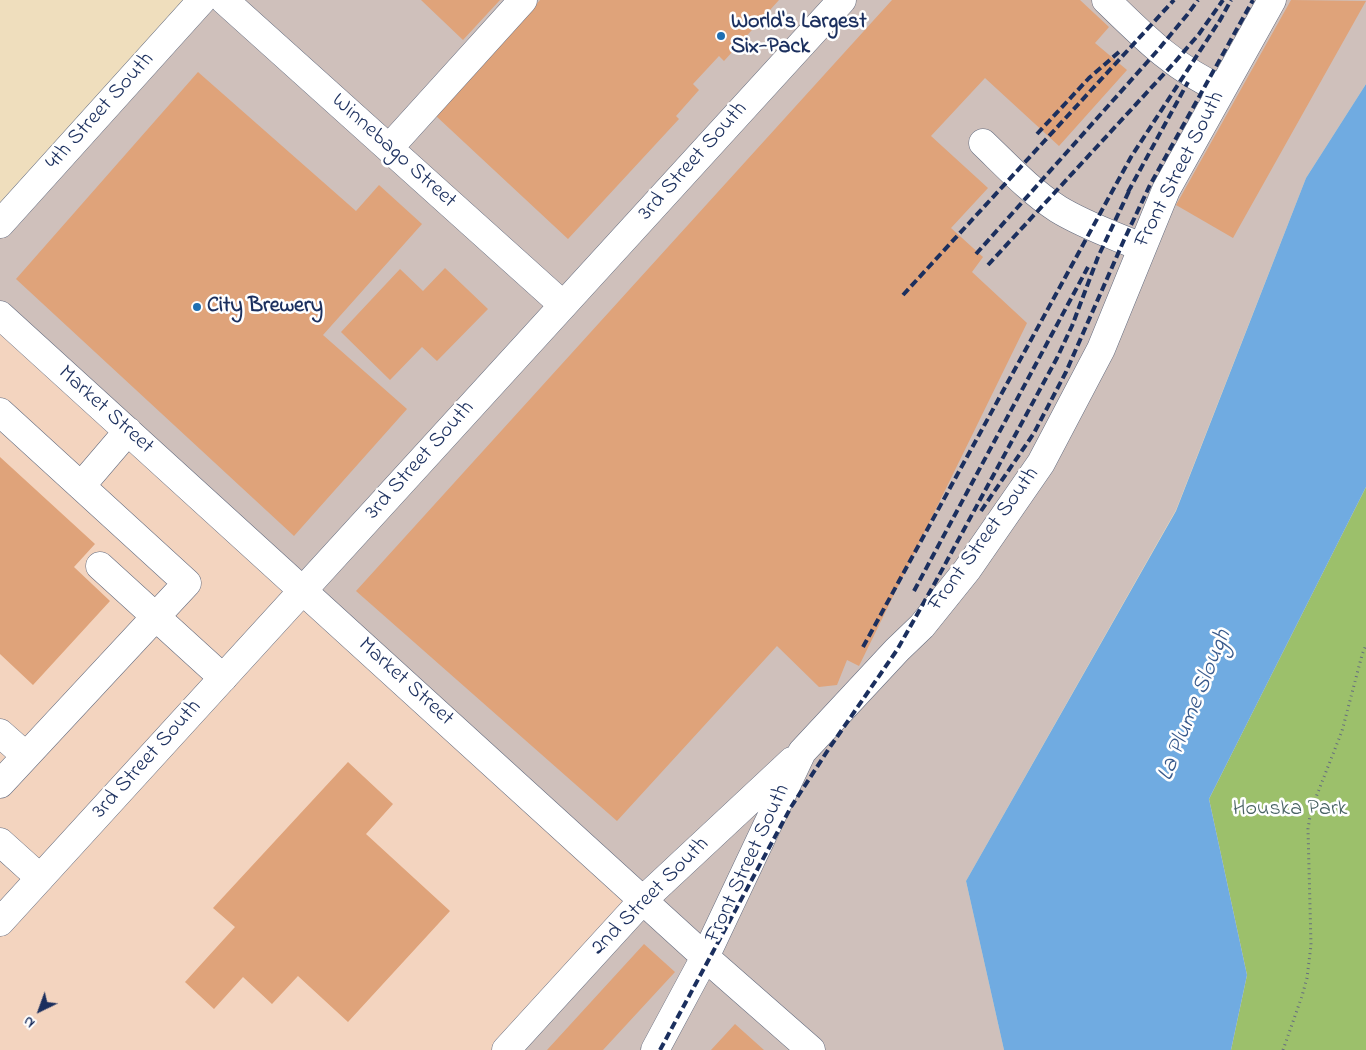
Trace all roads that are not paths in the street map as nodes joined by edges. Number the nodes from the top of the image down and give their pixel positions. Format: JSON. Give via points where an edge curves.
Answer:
{"nodes":[{"id":1,"x":202,"y":0,"type":"edge"},
{"id":2,"x":224,"y":0,"type":"edge"},
{"id":3,"x":523,"y":0,"type":"edge"},
{"id":4,"x":842,"y":0,"type":"edge"},
{"id":5,"x":1106,"y":0,"type":"edge"},
{"id":6,"x":1272,"y":0,"type":"edge"},
{"id":7,"x":1221,"y":89,"type":"junction"},
{"id":8,"x":983,"y":143,"type":"dead end"},
{"id":9,"x":389,"y":148,"type":"junction"},
{"id":10,"x":0,"y":224,"type":"edge"},
{"id":11,"x":1141,"y":248,"type":"junction"},
{"id":12,"x":563,"y":305,"type":"junction"},
{"id":13,"x":0,"y":315,"type":"edge"},
{"id":14,"x":0,"y":412,"type":"edge"},
{"id":15,"x":128,"y":431,"type":"junction"},
{"id":16,"x":81,"y":486,"type":"junction"},
{"id":17,"x":100,"y":566,"type":"dead end"},
{"id":18,"x":303,"y":590,"type":"junction"},
{"id":19,"x":156,"y":617,"type":"junction"},
{"id":20,"x":223,"y":678,"type":"junction"},
{"id":21,"x":0,"y":733,"type":"edge"},
{"id":22,"x":802,"y":752,"type":"junction"},
{"id":23,"x":26,"y":756,"type":"junction"},
{"id":24,"x":0,"y":784,"type":"edge"},
{"id":25,"x":0,"y":842,"type":"edge"},
{"id":26,"x":40,"y":878,"type":"junction"},
{"id":27,"x":643,"y":900,"type":"junction"},
{"id":28,"x":0,"y":922,"type":"edge"},
{"id":29,"x":705,"y":957,"type":"junction"},
{"id":30,"x":506,"y":1050,"type":"edge"},
{"id":31,"x":656,"y":1050,"type":"edge"},
{"id":32,"x":811,"y":1050,"type":"edge"}],
"edges":[{"from":1,"to":10,"type":"main road","name":"4th Street South"},
{"from":2,"to":9,"type":"main road","name":"Winnebago Street"},
{"from":3,"to":9,"type":"main road"},
{"from":4,"to":12,"type":"main road","name":"3rd Street South"},
{"from":5,"to":7,"type":"main road","via":[[1174,63]]},
{"from":6,"to":7,"type":"main road","name":"Front Street South"},
{"from":7,"to":11,"type":"main road","name":"Front Street South","via":[[1166,190]]},
{"from":8,"to":11,"type":"main road","via":[[1056,208]]},
{"from":9,"to":12,"type":"main road","name":"Winnebago Street"},
{"from":11,"to":22,"type":"main road","name":"Front Street South","via":[[1101,349],[1041,463],[966,570],[922,626]]},
{"from":12,"to":18,"type":"main road","name":"3rd Street South"},
{"from":13,"to":15,"type":"main road","name":"Market Street"},
{"from":14,"to":16,"type":"main road"},
{"from":15,"to":16,"type":"main road"},
{"from":15,"to":18,"type":"main road","name":"Market Street"},
{"from":16,"to":19,"type":"main road","via":[[187,583]]},
{"from":17,"to":19,"type":"main road"},
{"from":18,"to":20,"type":"main road","name":"3rd Street South"},
{"from":18,"to":27,"type":"main road","name":"Market Street"},
{"from":19,"to":20,"type":"main road"},
{"from":19,"to":23,"type":"main road"},
{"from":20,"to":26,"type":"main road","name":"3rd Street South"},
{"from":21,"to":23,"type":"main road"},
{"from":22,"to":27,"type":"main road","name":"2nd Street South"},
{"from":22,"to":29,"type":"main road","name":"Front Street South"},
{"from":23,"to":24,"type":"main road"},
{"from":25,"to":26,"type":"main road"},
{"from":26,"to":28,"type":"main road","name":"3rd Street South"},
{"from":27,"to":29,"type":"main road","name":"Market Street"},
{"from":27,"to":30,"type":"main road","name":"2nd Street South"},
{"from":29,"to":31,"type":"main road","name":"Front Street South"},
{"from":29,"to":32,"type":"main road","name":"Market Street"}]}
